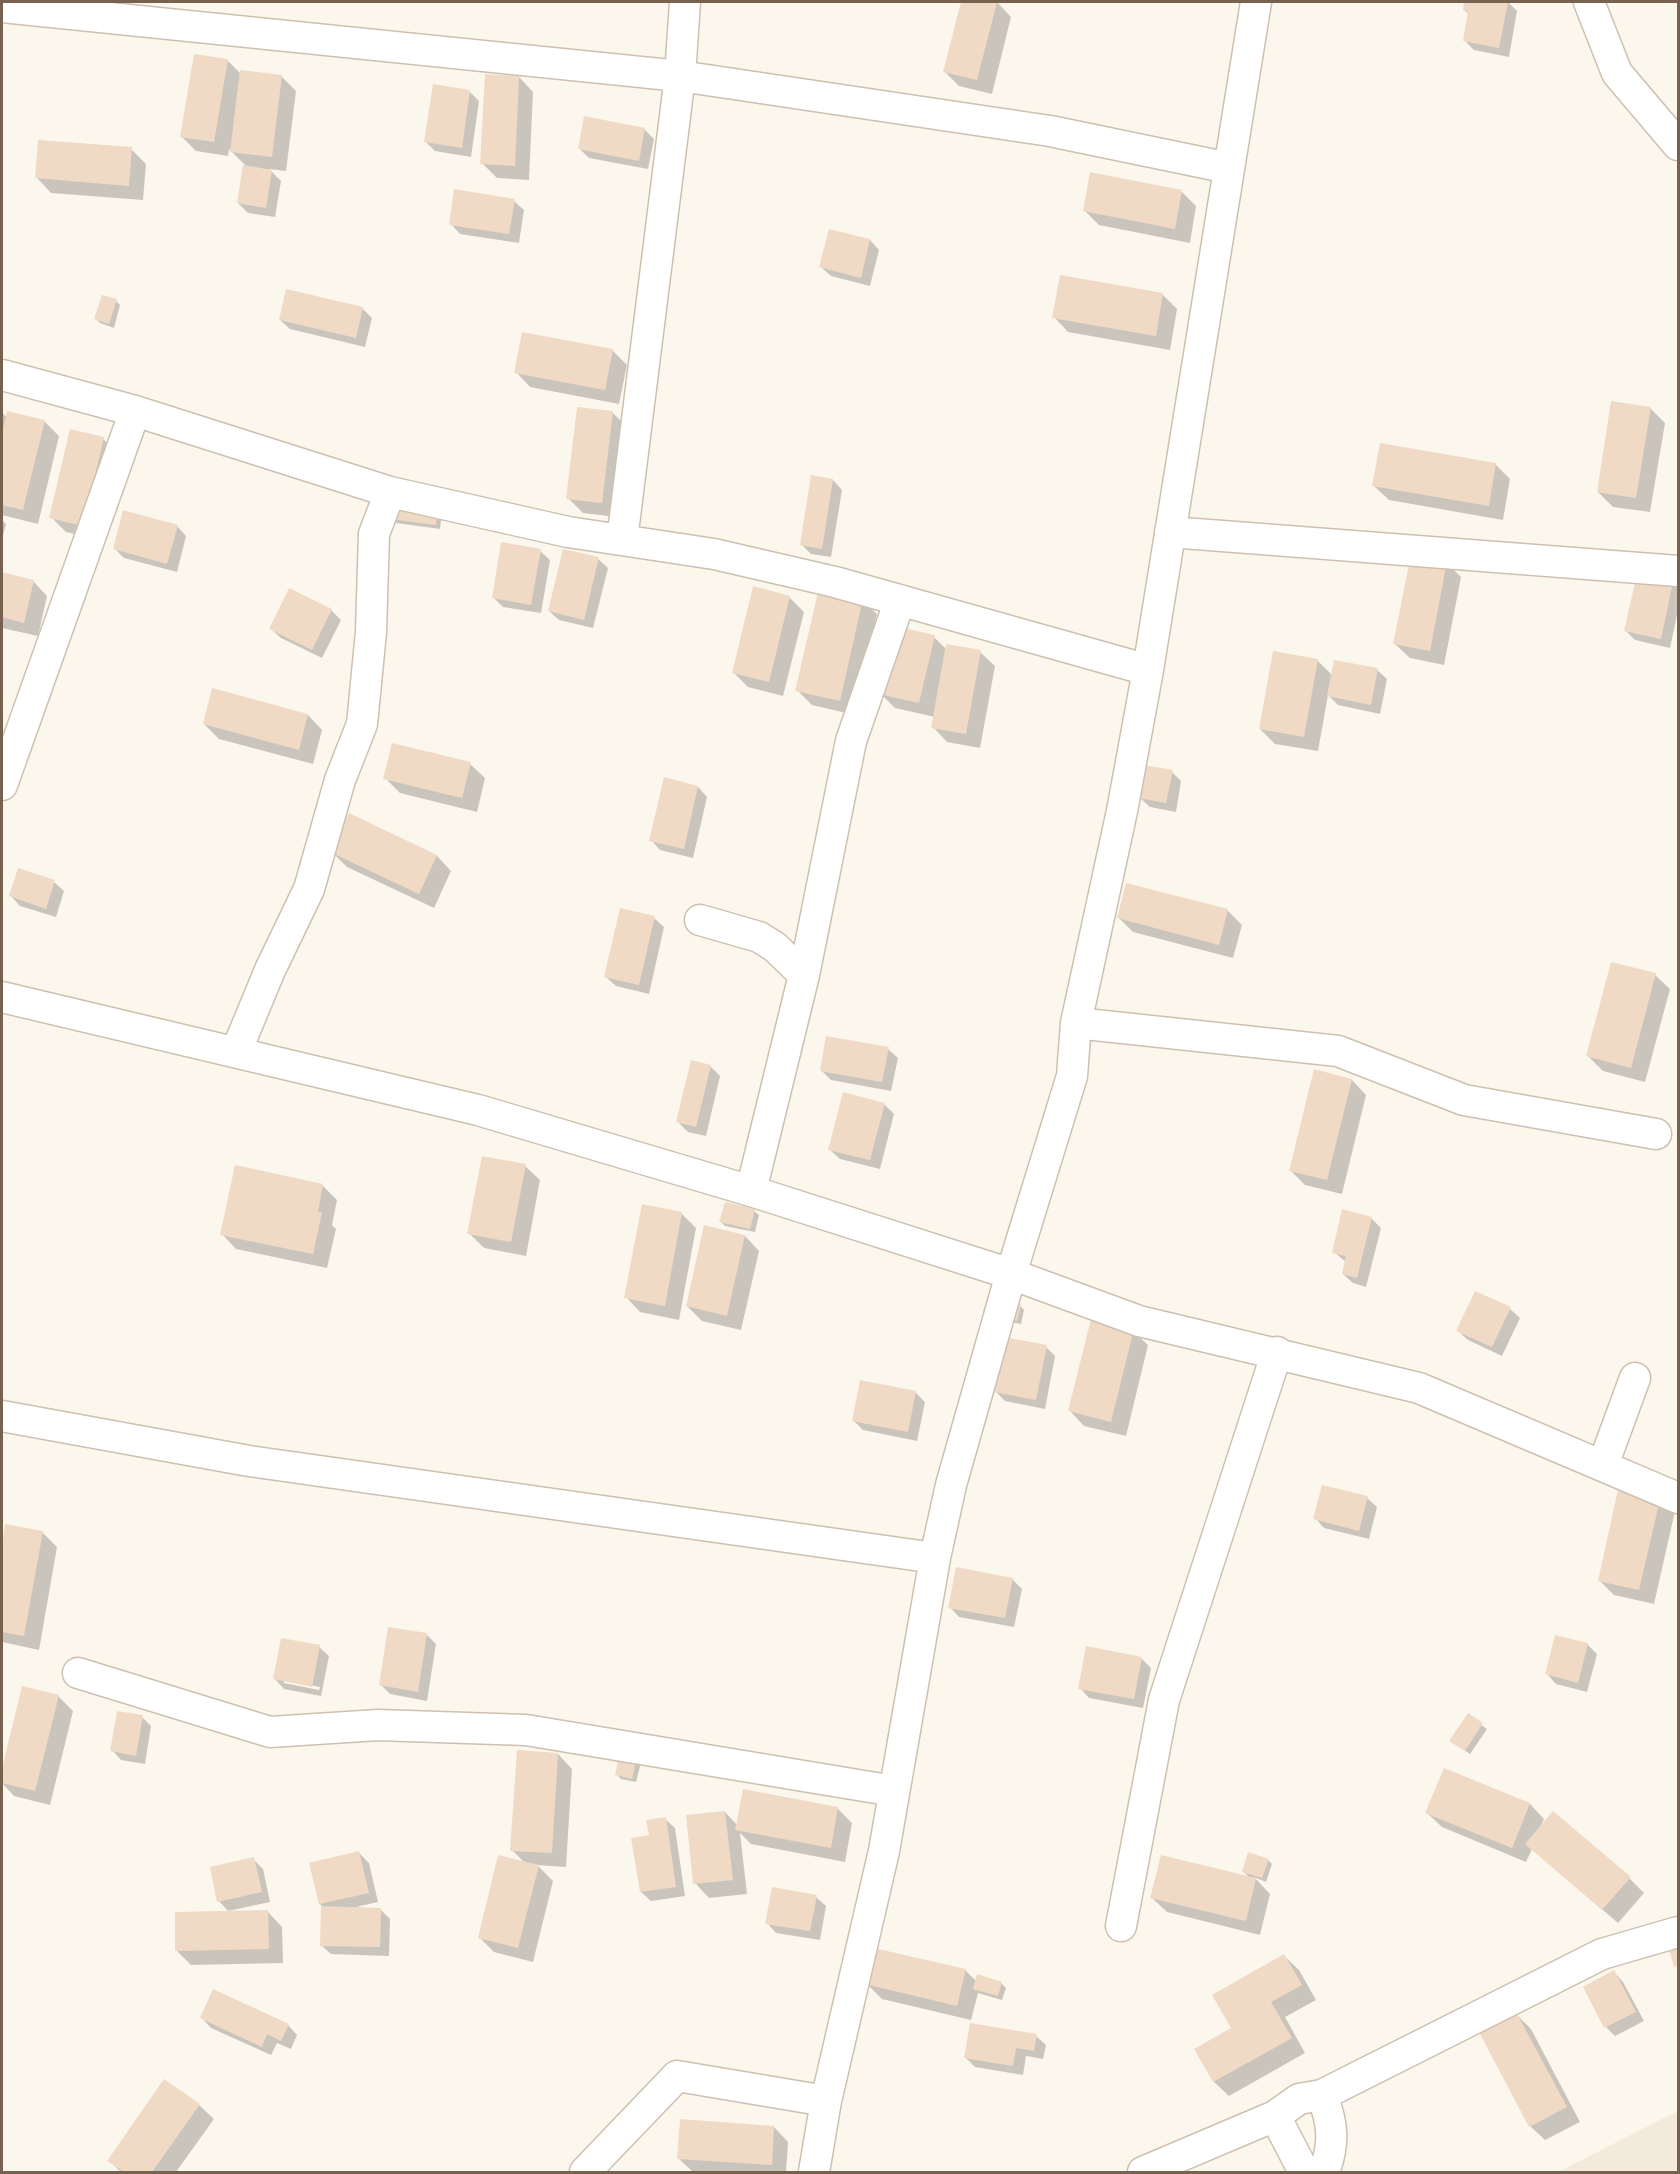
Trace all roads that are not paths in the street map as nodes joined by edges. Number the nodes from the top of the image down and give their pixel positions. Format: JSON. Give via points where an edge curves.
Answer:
{"nodes":[{"id":1,"x":686,"y":2,"type":"edge"},
{"id":2,"x":1256,"y":2,"type":"edge"},
{"id":3,"x":1589,"y":2,"type":"edge"},
{"id":4,"x":2,"y":7,"type":"edge"},
{"id":5,"x":680,"y":76,"type":"junction"},
{"id":6,"x":1678,"y":145,"type":"edge"},
{"id":7,"x":1229,"y":168,"type":"junction"},
{"id":8,"x":2,"y":375,"type":"edge"},
{"id":9,"x":135,"y":411,"type":"junction"},
{"id":10,"x":390,"y":492,"type":"junction"},
{"id":11,"x":1170,"y":532,"type":"junction"},
{"id":12,"x":622,"y":540,"type":"junction"},
{"id":13,"x":1678,"y":571,"type":"edge"},
{"id":14,"x":900,"y":600,"type":"junction"},
{"id":15,"x":1149,"y":670,"type":"junction"},
{"id":16,"x":2,"y":785,"type":"edge"},
{"id":17,"x":700,"y":920,"type":"dead end"},
{"id":18,"x":804,"y":975,"type":"junction"},
{"id":19,"x":2,"y":997,"type":"edge"},
{"id":20,"x":1076,"y":1023,"type":"junction"},
{"id":21,"x":236,"y":1052,"type":"junction"},
{"id":22,"x":1656,"y":1134,"type":"dead end"},
{"id":23,"x":751,"y":1191,"type":"junction"},
{"id":24,"x":1011,"y":1274,"type":"junction"},
{"id":25,"x":1277,"y":1352,"type":"junction"},
{"id":26,"x":1635,"y":1378,"type":"dead end"},
{"id":27,"x":2,"y":1416,"type":"edge"},
{"id":28,"x":1603,"y":1465,"type":"junction"},
{"id":29,"x":1678,"y":1498,"type":"edge"},
{"id":30,"x":935,"y":1558,"type":"junction"},
{"id":31,"x":78,"y":1673,"type":"dead end"},
{"id":32,"x":894,"y":1791,"type":"junction"},
{"id":33,"x":1120,"y":1926,"type":"dead end"},
{"id":34,"x":1678,"y":1932,"type":"edge"},
{"id":35,"x":1322,"y":2095,"type":"junction"},
{"id":36,"x":826,"y":2101,"type":"junction"},
{"id":37,"x":1275,"y":2116,"type":"junction"},
{"id":38,"x":585,"y":2172,"type":"edge"},
{"id":39,"x":814,"y":2172,"type":"edge"},
{"id":40,"x":1143,"y":2172,"type":"edge"},
{"id":41,"x":1304,"y":2172,"type":"edge"},
{"id":42,"x":1324,"y":2172,"type":"edge"}],
"edges":[{"from":1,"to":5,"type":"street"},
{"from":2,"to":7,"type":"street"},
{"from":3,"to":6,"type":"street","via":[[1617,73]]},
{"from":4,"to":5,"type":"street"},
{"from":5,"to":7,"type":"street","via":[[1050,131]]},
{"from":5,"to":12,"type":"street"},
{"from":7,"to":11,"type":"street"},
{"from":8,"to":9,"type":"street"},
{"from":9,"to":10,"type":"street"},
{"from":9,"to":16,"type":"street"},
{"from":10,"to":12,"type":"street","via":[[568,532]]},
{"from":10,"to":21,"type":"street","via":[[374,534],[371,632],[362,724],[340,780],[309,888]]},
{"from":11,"to":13,"type":"street"},
{"from":11,"to":15,"type":"street"},
{"from":12,"to":14,"type":"street","via":[[714,554]]},
{"from":14,"to":15,"type":"street"},
{"from":14,"to":18,"type":"street","via":[[851,741]]},
{"from":15,"to":20,"type":"street"},
{"from":17,"to":18,"type":"street","via":[[759,937]]},
{"from":18,"to":23,"type":"street"},
{"from":19,"to":21,"type":"street"},
{"from":20,"to":22,"type":"street","via":[[1338,1051],[1464,1100]]},
{"from":20,"to":24,"type":"street","via":[[1072,1076]]},
{"from":21,"to":23,"type":"street","via":[[478,1110]]},
{"from":23,"to":24,"type":"street"},
{"from":24,"to":25,"type":"street","via":[[1139,1321]]},
{"from":24,"to":30,"type":"street","via":[[951,1485]]},
{"from":25,"to":28,"type":"street","via":[[1419,1388]]},
{"from":25,"to":33,"type":"street","via":[[1164,1700]]},
{"from":26,"to":28,"type":"street"},
{"from":27,"to":30,"type":"street","via":[[249,1461]]},
{"from":28,"to":29,"type":"street"},
{"from":30,"to":32,"type":"street"},
{"from":31,"to":32,"type":"street","via":[[270,1732],[378,1725],[526,1730]]},
{"from":32,"to":36,"type":"street","via":[[884,1851]]},
{"from":34,"to":35,"type":"street","via":[[1602,1954]]},
{"from":35,"to":37,"type":"street","via":[[1299,2099]]},
{"from":35,"to":42,"type":"street","via":[[1330,2117],[1332,2151]]},
{"from":36,"to":38,"type":"street","via":[[677,2076]]},
{"from":36,"to":39,"type":"street"},
{"from":37,"to":40,"type":"street"},
{"from":37,"to":41,"type":"street"}]}
